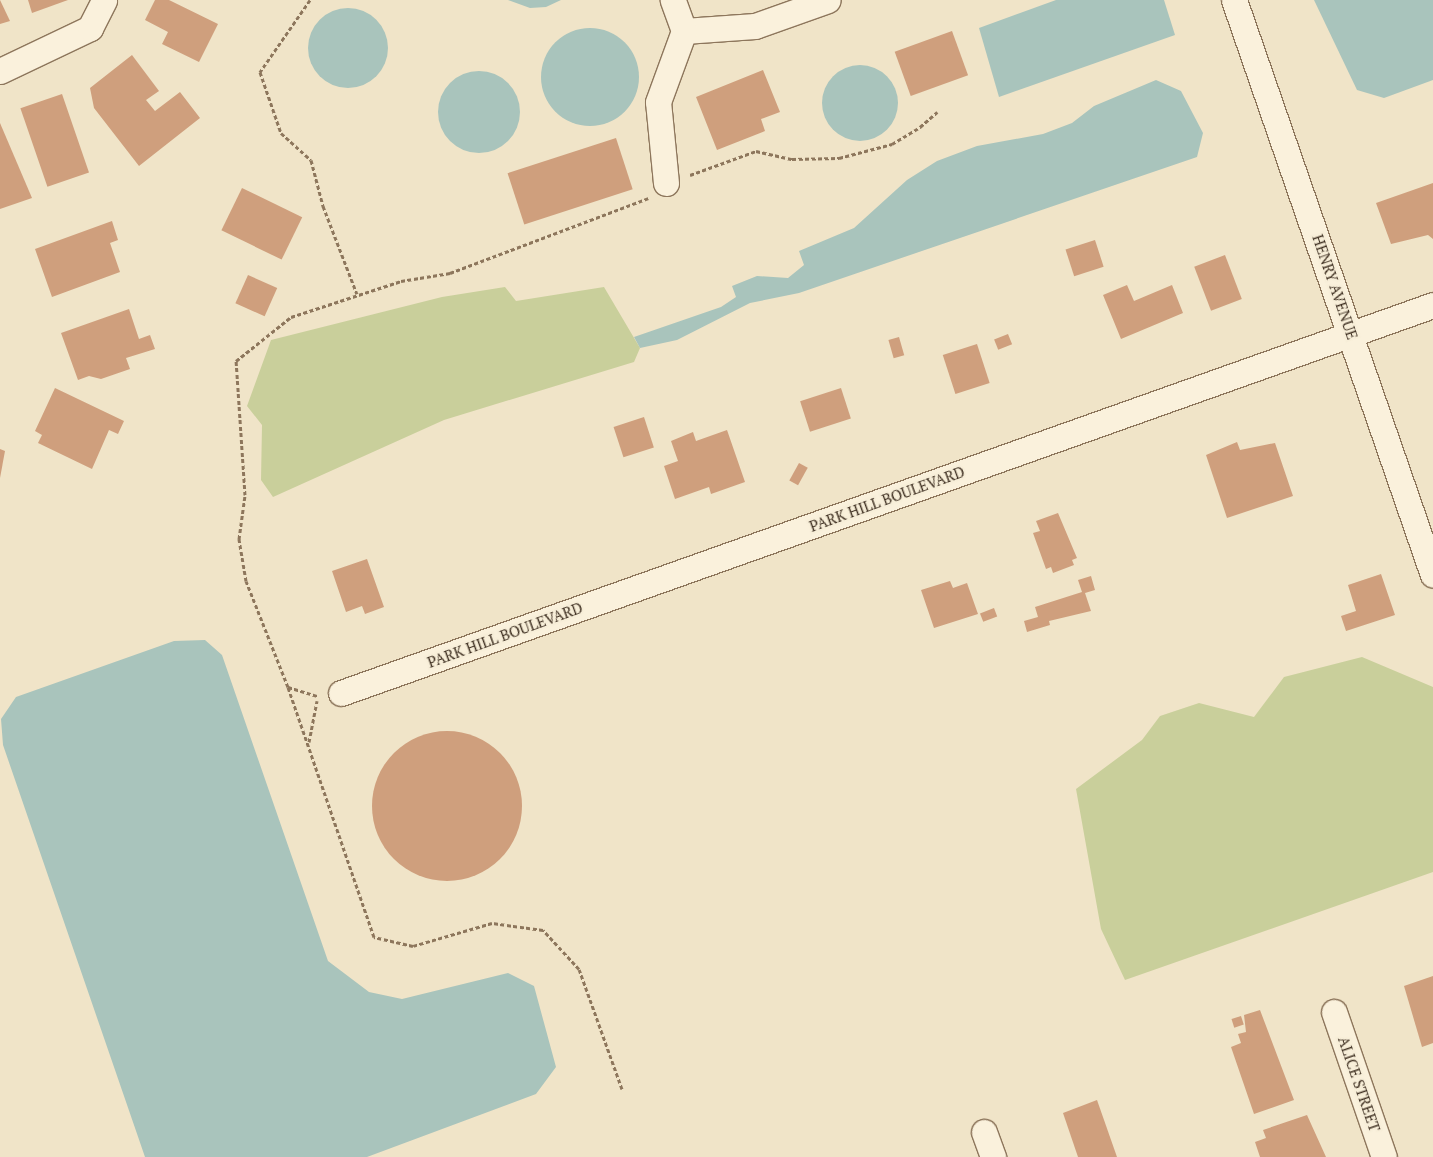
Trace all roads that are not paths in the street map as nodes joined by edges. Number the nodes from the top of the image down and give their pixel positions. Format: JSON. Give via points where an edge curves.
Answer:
{"nodes":[{"id":1,"x":104,"y":0,"type":"edge"},
{"id":2,"x":673,"y":0,"type":"edge"},
{"id":3,"x":828,"y":0,"type":"edge"},
{"id":4,"x":1234,"y":0,"type":"edge"},
{"id":5,"x":684,"y":31,"type":"junction"},
{"id":6,"x":0,"y":71,"type":"edge"},
{"id":7,"x":666,"y":184,"type":"road end"},
{"id":8,"x":1433,"y":306,"type":"edge"},
{"id":9,"x":1352,"y":335,"type":"junction"},
{"id":10,"x":1433,"y":575,"type":"edge"},
{"id":11,"x":330,"y":695,"type":"road end"},
{"id":12,"x":1334,"y":1012,"type":"dead end"},
{"id":13,"x":984,"y":1132,"type":"dead end"},
{"id":14,"x":992,"y":1157,"type":"edge"},
{"id":15,"x":1384,"y":1157,"type":"edge"}],
"edges":[{"from":1,"to":6,"type":"street","via":[[90,28]]},
{"from":2,"to":5,"type":"street"},
{"from":3,"to":5,"type":"street","via":[[756,26]]},
{"from":4,"to":9,"type":"street","name":"HENRY AVENUE"},
{"from":5,"to":7,"type":"street","via":[[658,102]]},
{"from":8,"to":9,"type":"street","name":"PARK HILL BOULEVARD"},
{"from":9,"to":10,"type":"street","name":"HENRY AVENUE"},
{"from":9,"to":11,"type":"street","name":"PARK HILL BOULEVARD"},
{"from":12,"to":15,"type":"street","name":"ALICE STREET"},
{"from":13,"to":14,"type":"street"}]}
